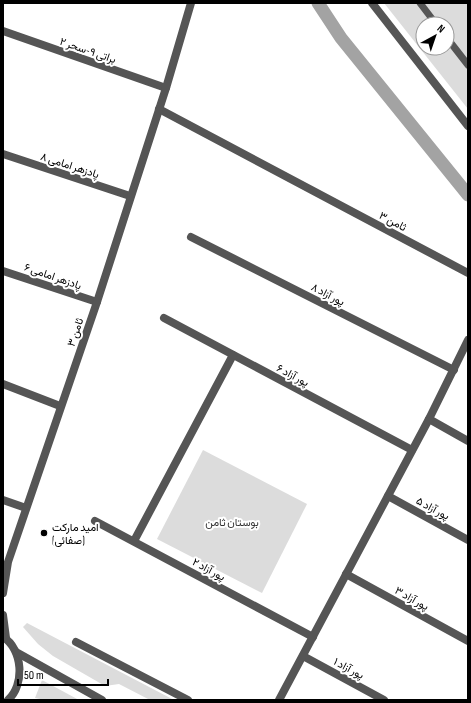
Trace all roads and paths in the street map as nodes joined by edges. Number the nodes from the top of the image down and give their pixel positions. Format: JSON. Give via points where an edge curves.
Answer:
{"nodes":[{"id":1,"x":191,"y":3,"type":"edge"},
{"id":2,"x":372,"y":3,"type":"edge"},
{"id":3,"x":420,"y":3,"type":"edge"},
{"id":4,"x":430,"y":16,"type":"edge"},
{"id":5,"x":3,"y":31,"type":"edge"},
{"id":6,"x":455,"y":48,"type":"edge"},
{"id":7,"x":468,"y":65,"type":"edge"},
{"id":8,"x":166,"y":88,"type":"junction"},
{"id":9,"x":159,"y":109,"type":"junction"},
{"id":10,"x":468,"y":126,"type":"edge"},
{"id":11,"x":3,"y":154,"type":"edge"},
{"id":12,"x":130,"y":196,"type":"junction"},
{"id":13,"x":191,"y":237,"type":"dead end"},
{"id":14,"x":3,"y":270,"type":"edge"},
{"id":15,"x":468,"y":273,"type":"edge"},
{"id":16,"x":97,"y":302,"type":"junction"},
{"id":17,"x":164,"y":318,"type":"dead end"},
{"id":18,"x":468,"y":340,"type":"edge"},
{"id":19,"x":233,"y":355,"type":"junction"},
{"id":20,"x":454,"y":370,"type":"junction"},
{"id":21,"x":3,"y":384,"type":"edge"},
{"id":22,"x":60,"y":406,"type":"junction"},
{"id":23,"x":429,"y":419,"type":"junction"},
{"id":24,"x":468,"y":441,"type":"edge"},
{"id":25,"x":412,"y":450,"type":"junction"},
{"id":26,"x":388,"y":496,"type":"junction"},
{"id":27,"x":3,"y":500,"type":"edge"},
{"id":28,"x":26,"y":508,"type":"junction"},
{"id":29,"x":95,"y":521,"type":"dead end"},
{"id":30,"x":468,"y":540,"type":"edge"},
{"id":31,"x":134,"y":541,"type":"junction"},
{"id":32,"x":8,"y":562,"type":"junction"},
{"id":33,"x":3,"y":569,"type":"edge"},
{"id":34,"x":346,"y":574,"type":"junction"},
{"id":35,"x":3,"y":593,"type":"edge"},
{"id":36,"x":3,"y":615,"type":"edge"},
{"id":37,"x":4,"y":637,"type":"edge"},
{"id":38,"x":313,"y":637,"type":"junction"},
{"id":39,"x":468,"y":641,"type":"edge"},
{"id":40,"x":76,"y":642,"type":"dead end"},
{"id":41,"x":16,"y":652,"type":"junction"},
{"id":42,"x":303,"y":656,"type":"junction"},
{"id":43,"x":8,"y":700,"type":"edge"},
{"id":44,"x":102,"y":700,"type":"edge"},
{"id":45,"x":188,"y":700,"type":"edge"},
{"id":46,"x":280,"y":700,"type":"edge"},
{"id":47,"x":384,"y":700,"type":"edge"}],
"edges":[{"from":1,"to":8,"type":"street","name":"ثامن ۳"},
{"from":2,"to":10,"type":"street"},
{"from":3,"to":4,"type":"lane"},
{"from":5,"to":8,"type":"street","name":"براتی ۹-سحر ۲"},
{"from":6,"to":7,"type":"lane"},
{"from":8,"to":9,"type":"street","name":"ثامن ۳"},
{"from":9,"to":12,"type":"street","name":"ثامن ۳"},
{"from":9,"to":15,"type":"street","name":"ثامن ۳"},
{"from":11,"to":12,"type":"street","name":"پادزهر امامی ۸"},
{"from":12,"to":16,"type":"street","name":"ثامن ۳"},
{"from":13,"to":20,"type":"street","name":"پور آزاد ۸"},
{"from":14,"to":16,"type":"street","name":"پادزهر امامی ۶"},
{"from":16,"to":22,"type":"street","name":"ثامن ۳"},
{"from":17,"to":19,"type":"street","name":"پور آزاد ۶"},
{"from":18,"to":20,"type":"street"},
{"from":19,"to":25,"type":"street","name":"پور آزاد ۶"},
{"from":19,"to":31,"type":"street"},
{"from":20,"to":23,"type":"street"},
{"from":21,"to":22,"type":"street"},
{"from":22,"to":28,"type":"street","name":"ثامن ۳"},
{"from":23,"to":24,"type":"street"},
{"from":23,"to":25,"type":"street"},
{"from":25,"to":26,"type":"street"},
{"from":26,"to":30,"type":"street","name":"پور آزاد ۵"},
{"from":26,"to":34,"type":"street"},
{"from":27,"to":28,"type":"street"},
{"from":28,"to":32,"type":"street","name":"ثامن ۳"},
{"from":29,"to":31,"type":"street","name":"پور آزاد ۲"},
{"from":31,"to":38,"type":"street","name":"پور آزاد ۲"},
{"from":32,"to":33,"type":"street"},
{"from":32,"to":35,"type":"street"},
{"from":34,"to":38,"type":"street"},
{"from":34,"to":39,"type":"street","name":"پور آزاد ۳"},
{"from":36,"to":37,"type":"street"},
{"from":37,"to":41,"type":"street"},
{"from":38,"to":42,"type":"street"},
{"from":40,"to":45,"type":"street"},
{"from":41,"to":43,"type":"street","via":[[20,667],[18,683]]},
{"from":41,"to":44,"type":"street"},
{"from":42,"to":46,"type":"street"},
{"from":42,"to":47,"type":"street","name":"پور آزاد ۱"}]}
